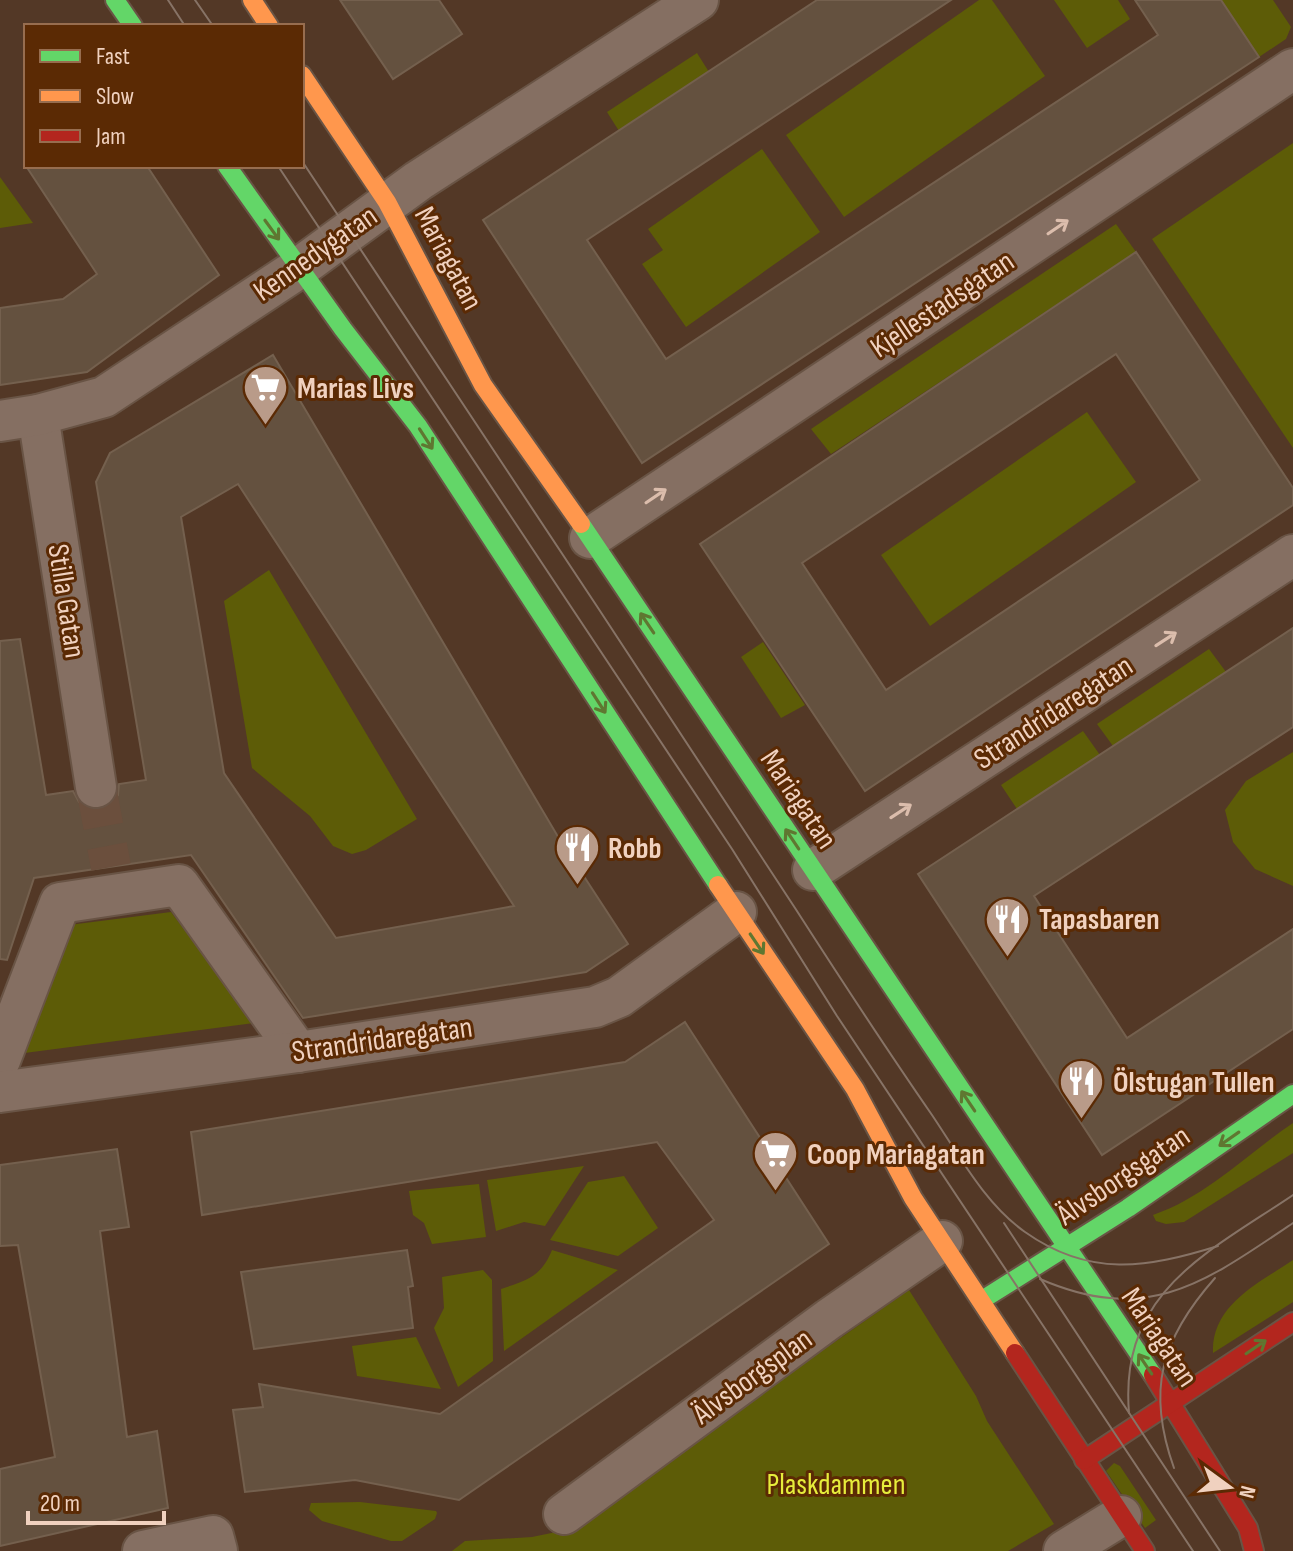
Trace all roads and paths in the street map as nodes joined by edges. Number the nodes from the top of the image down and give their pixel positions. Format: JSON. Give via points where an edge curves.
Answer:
{"nodes":[{"id":1,"x":115,"y":0,"type":"edge"},
{"id":2,"x":252,"y":0,"type":"edge"},
{"id":3,"x":698,"y":0,"type":"edge"},
{"id":4,"x":132,"y":24,"type":"edge"},
{"id":5,"x":268,"y":24,"type":"edge"},
{"id":6,"x":1293,"y":69,"type":"edge"},
{"id":7,"x":304,"y":78,"type":"edge"},
{"id":8,"x":228,"y":168,"type":"edge"},
{"id":9,"x":387,"y":202,"type":"junction"},
{"id":10,"x":299,"y":268,"type":"junction"},
{"id":11,"x":19,"y":418,"type":"edge"},
{"id":12,"x":590,"y":538,"type":"junction"},
{"id":13,"x":1293,"y":555,"type":"edge"},
{"id":14,"x":96,"y":787,"type":"tunnel mouth"},
{"id":15,"x":813,"y":870,"type":"junction"},
{"id":16,"x":736,"y":912,"type":"junction"},
{"id":17,"x":298,"y":1052,"type":"junction"},
{"id":18,"x":0,"y":1060,"type":"edge"},
{"id":19,"x":0,"y":1092,"type":"edge"},
{"id":20,"x":1293,"y":1094,"type":"edge"},
{"id":21,"x":942,"y":1241,"type":"junction"},
{"id":22,"x":1066,"y":1247,"type":"junction"},
{"id":23,"x":982,"y":1300,"type":"junction"},
{"id":24,"x":1293,"y":1322,"type":"edge"},
{"id":25,"x":1172,"y":1404,"type":"junction"},
{"id":26,"x":1084,"y":1460,"type":"junction"},
{"id":27,"x":564,"y":1514,"type":"dead end"},
{"id":28,"x":1121,"y":1516,"type":"junction"},
{"id":29,"x":143,"y":1551,"type":"edge"},
{"id":30,"x":217,"y":1551,"type":"edge"},
{"id":31,"x":1064,"y":1551,"type":"edge"},
{"id":32,"x":1145,"y":1551,"type":"edge"},
{"id":33,"x":1254,"y":1551,"type":"edge"}],
"edges":[{"from":1,"to":4,"type":"street"},
{"from":2,"to":5,"type":"street"},
{"from":3,"to":9,"type":"street","name":"Kennedygatan"},
{"from":12,"to":6,"type":"street","name":"Kjellestadsgatan","one_way":true},
{"from":7,"to":9,"type":"street","name":"Mariagatan"},
{"from":8,"to":10,"type":"street","one_way":true},
{"from":9,"to":10,"type":"street","name":"Kennedygatan"},
{"from":9,"to":12,"type":"street","name":"Mariagatan","via":[[483,385]]},
{"from":10,"to":11,"type":"street","name":"Kennedygatan","via":[[104,397]]},
{"from":10,"to":16,"type":"street","one_way":true,"via":[[418,426]]},
{"from":11,"to":14,"type":"street","name":"Stilla Gatan"},
{"from":15,"to":12,"type":"street","name":"Mariagatan","one_way":true},
{"from":15,"to":13,"type":"street","name":"Strandridaregatan","one_way":true},
{"from":22,"to":15,"type":"street","name":"Mariagatan","one_way":true},
{"from":16,"to":17,"type":"street","name":"Strandridaregatan","via":[[619,997],[595,1007]]},
{"from":16,"to":21,"type":"street","one_way":true,"via":[[855,1089]]},
{"from":17,"to":18,"type":"street","via":[[179,885],[113,880],[60,903]]},
{"from":17,"to":19,"type":"street","name":"Strandridaregatan"},
{"from":20,"to":22,"type":"street","name":"Älvsborgsgatan","one_way":true},
{"from":21,"to":23,"type":"street"},
{"from":21,"to":27,"type":"street","name":"Älvsborgsplan"},
{"from":22,"to":23,"type":"street","name":"Älvsborgsgatan"},
{"from":25,"to":22,"type":"street","name":"Mariagatan","one_way":true},
{"from":23,"to":26,"type":"street"},
{"from":25,"to":24,"type":"street","one_way":true},
{"from":25,"to":26,"type":"street"},
{"from":25,"to":33,"type":"street","name":"Mariagatan","via":[[1248,1528]]},
{"from":26,"to":28,"type":"street"},
{"from":28,"to":31,"type":"street"},
{"from":28,"to":32,"type":"street"},
{"from":29,"to":30,"type":"street","via":[[213,1536]]}]}
